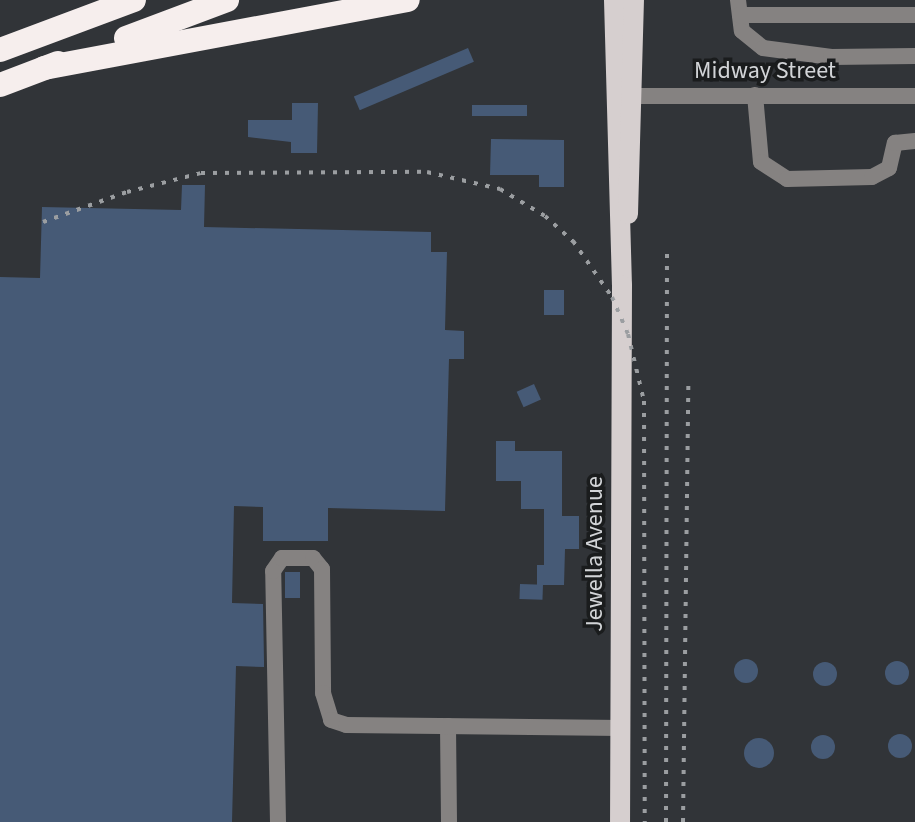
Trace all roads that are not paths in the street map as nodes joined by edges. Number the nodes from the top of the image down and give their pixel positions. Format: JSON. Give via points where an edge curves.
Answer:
{"nodes":[{"id":1,"x":134,"y":0,"type":"edge"},
{"id":2,"x":227,"y":0,"type":"edge"},
{"id":3,"x":408,"y":0,"type":"edge"},
{"id":4,"x":614,"y":0,"type":"edge"},
{"id":5,"x":634,"y":0,"type":"edge"},
{"id":6,"x":739,"y":8,"type":"edge"},
{"id":7,"x":915,"y":15,"type":"edge"},
{"id":8,"x":0,"y":50,"type":"edge"},
{"id":9,"x":915,"y":56,"type":"edge"},
{"id":10,"x":44,"y":68,"type":"junction"},
{"id":11,"x":0,"y":85,"type":"edge"},
{"id":12,"x":755,"y":95,"type":"junction"},
{"id":13,"x":624,"y":96,"type":"junction"},
{"id":14,"x":915,"y":96,"type":"edge"},
{"id":15,"x":915,"y":141,"type":"edge"},
{"id":16,"x":448,"y":726,"type":"junction"},
{"id":17,"x":621,"y":728,"type":"junction"},
{"id":18,"x":278,"y":822,"type":"edge"},
{"id":19,"x":449,"y":822,"type":"edge"},
{"id":20,"x":620,"y":822,"type":"edge"}],
"edges":[{"from":1,"to":8,"type":"highway"},
{"from":2,"to":10,"type":"highway"},
{"from":3,"to":10,"type":"highway"},
{"from":4,"to":13,"type":"main road","name":"Jewella Avenue"},
{"from":5,"to":13,"type":"main road","name":"Jewella Avenue"},
{"from":6,"to":7,"type":"street"},
{"from":6,"to":9,"type":"street","via":[[742,31],[763,48],[831,57]]},
{"from":10,"to":11,"type":"highway"},
{"from":12,"to":13,"type":"street","name":"Midway Street"},
{"from":12,"to":14,"type":"street","name":"Midway Street"},
{"from":12,"to":15,"type":"street","via":[[761,162],[787,179],[872,177],[889,168],[895,143]]},
{"from":13,"to":17,"type":"main road","name":"Jewella Avenue"},
{"from":16,"to":17,"type":"street"},
{"from":16,"to":18,"type":"street","via":[[346,725],[331,720],[323,693],[322,569],[313,558],[282,558],[273,571]]},
{"from":16,"to":19,"type":"street"},
{"from":17,"to":20,"type":"main road","name":"Jewella Avenue"}]}
